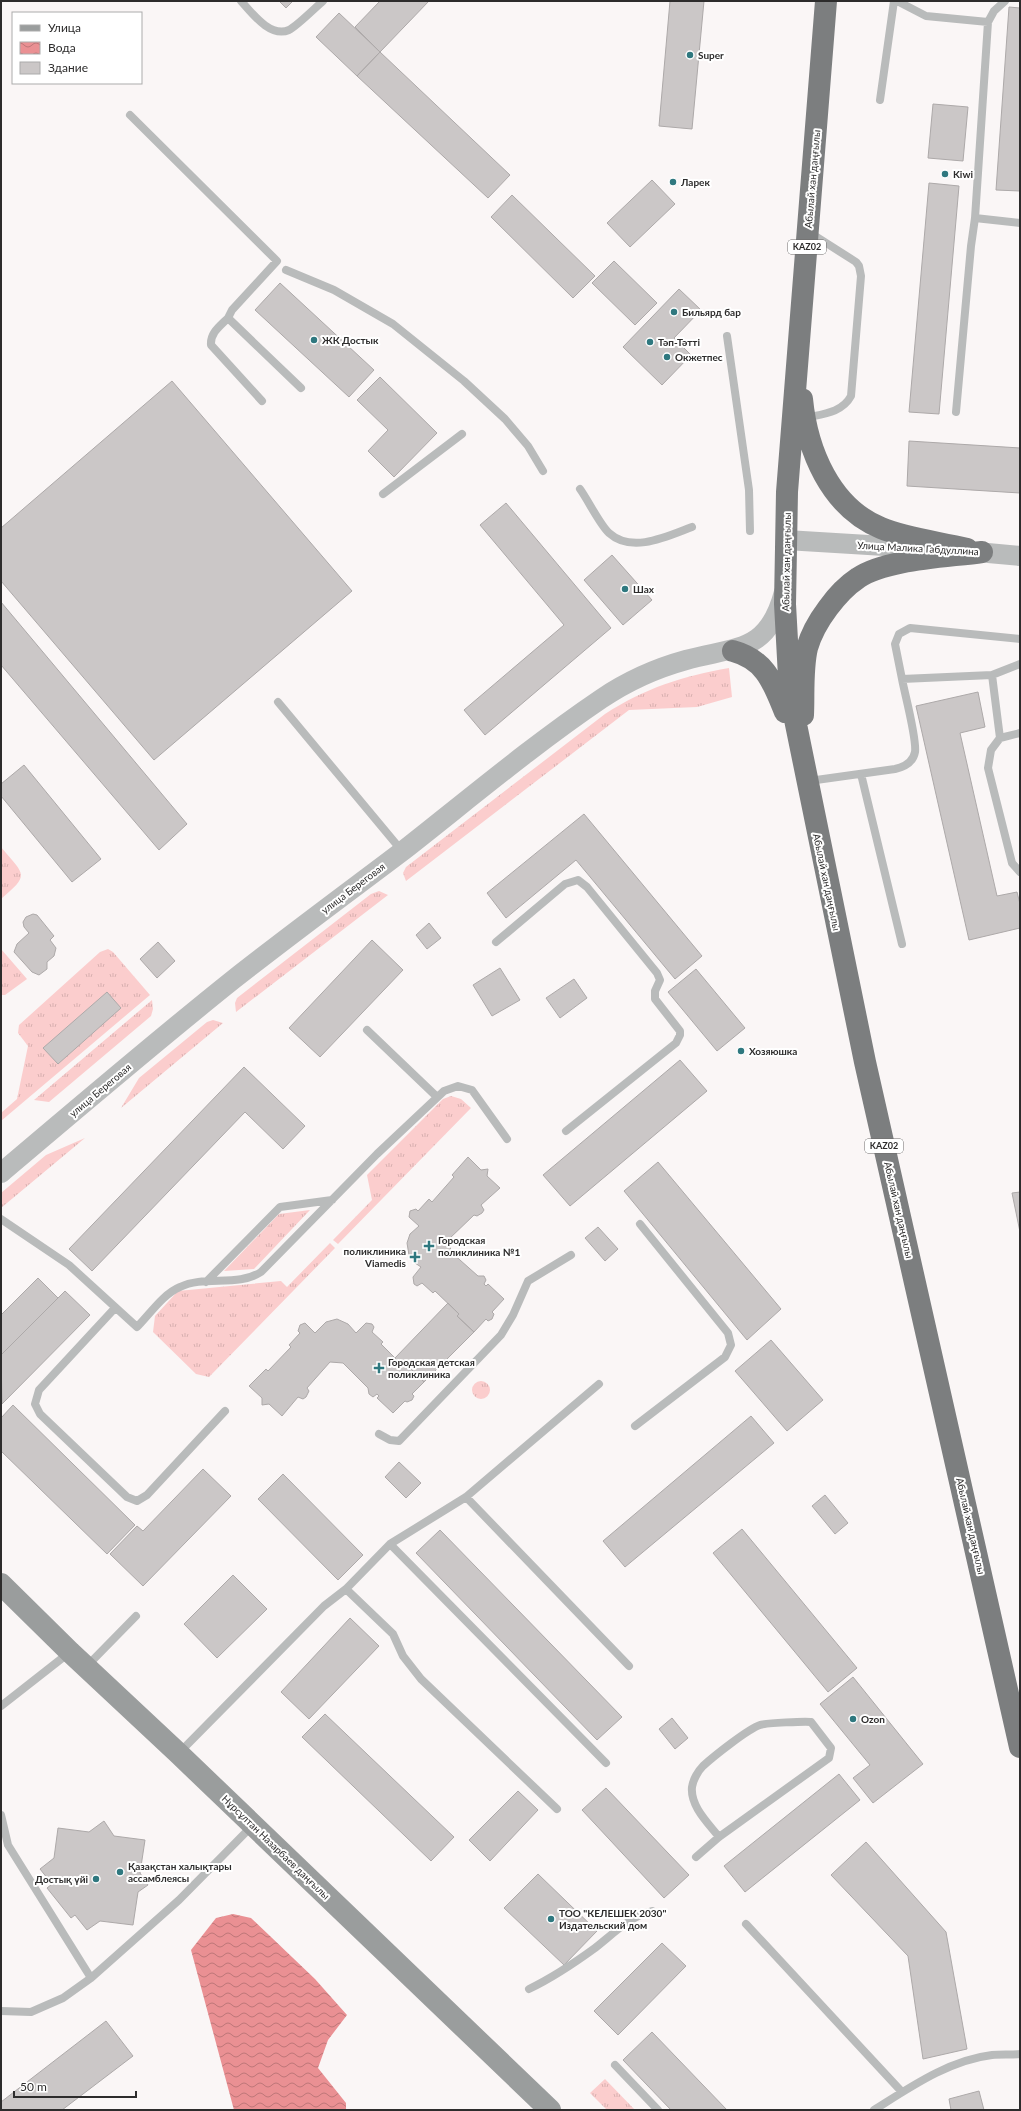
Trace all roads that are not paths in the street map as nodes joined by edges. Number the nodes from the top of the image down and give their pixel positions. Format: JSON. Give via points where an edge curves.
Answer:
{"nodes":[{"id":1,"x":241,"y":1,"type":"edge"},
{"id":2,"x":323,"y":1,"type":"edge"},
{"id":3,"x":826,"y":1,"type":"edge"},
{"id":4,"x":896,"y":1,"type":"edge"},
{"id":5,"x":1004,"y":1,"type":"edge"},
{"id":6,"x":912,"y":5,"type":"edge"},
{"id":7,"x":988,"y":22,"type":"junction"},
{"id":8,"x":880,"y":100,"type":"dead end"},
{"id":9,"x":130,"y":115,"type":"dead end"},
{"id":10,"x":975,"y":218,"type":"junction"},
{"id":11,"x":1020,"y":223,"type":"edge"},
{"id":12,"x":808,"y":231,"type":"junction"},
{"id":13,"x":286,"y":270,"type":"dead end"},
{"id":14,"x":228,"y":318,"type":"junction"},
{"id":15,"x":727,"y":336,"type":"dead end"},
{"id":16,"x":301,"y":388,"type":"dead end"},
{"id":17,"x":262,"y":401,"type":"dead end"},
{"id":18,"x":956,"y":412,"type":"dead end"},
{"id":19,"x":799,"y":420,"type":"junction"},
{"id":20,"x":462,"y":434,"type":"dead end"},
{"id":21,"x":543,"y":471,"type":"dead end"},
{"id":22,"x":580,"y":489,"type":"dead end"},
{"id":23,"x":383,"y":494,"type":"dead end"},
{"id":24,"x":692,"y":527,"type":"dead end"},
{"id":25,"x":750,"y":531,"type":"dead end"},
{"id":26,"x":786,"y":540,"type":"junction"},
{"id":27,"x":982,"y":552,"type":"junction"},
{"id":28,"x":1020,"y":556,"type":"edge"},
{"id":29,"x":786,"y":584,"type":"junction"},
{"id":30,"x":1020,"y":639,"type":"edge"},
{"id":31,"x":733,"y":651,"type":"junction"},
{"id":32,"x":1020,"y":664,"type":"edge"},
{"id":33,"x":992,"y":675,"type":"junction"},
{"id":34,"x":902,"y":679,"type":"junction"},
{"id":35,"x":278,"y":702,"type":"dead end"},
{"id":36,"x":1020,"y":733,"type":"edge"},
{"id":37,"x":1000,"y":738,"type":"junction"},
{"id":38,"x":802,"y":758,"type":"junction"},
{"id":39,"x":860,"y":774,"type":"junction"},
{"id":40,"x":806,"y":781,"type":"junction"},
{"id":41,"x":402,"y":851,"type":"junction"},
{"id":42,"x":1020,"y":872,"type":"edge"},
{"id":43,"x":496,"y":942,"type":"dead end"},
{"id":44,"x":902,"y":944,"type":"dead end"},
{"id":45,"x":368,"y":1030,"type":"dead end"},
{"id":46,"x":436,"y":1096,"type":"junction"},
{"id":47,"x":566,"y":1131,"type":"dead end"},
{"id":48,"x":507,"y":1139,"type":"dead end"},
{"id":49,"x":1,"y":1173,"type":"edge"},
{"id":50,"x":332,"y":1200,"type":"junction"},
{"id":51,"x":1,"y":1219,"type":"edge"},
{"id":52,"x":640,"y":1224,"type":"dead end"},
{"id":53,"x":571,"y":1256,"type":"dead end"},
{"id":54,"x":206,"y":1282,"type":"junction"},
{"id":55,"x":115,"y":1308,"type":"junction"},
{"id":56,"x":599,"y":1384,"type":"dead end"},
{"id":57,"x":226,"y":1410,"type":"dead end"},
{"id":58,"x":635,"y":1426,"type":"dead end"},
{"id":59,"x":379,"y":1434,"type":"dead end"},
{"id":60,"x":466,"y":1497,"type":"junction"},
{"id":61,"x":390,"y":1544,"type":"junction"},
{"id":62,"x":1,"y":1584,"type":"edge"},
{"id":63,"x":346,"y":1589,"type":"junction"},
{"id":64,"x":136,"y":1616,"type":"dead end"},
{"id":65,"x":70,"y":1652,"type":"junction"},
{"id":66,"x":629,"y":1666,"type":"dead end"},
{"id":67,"x":87,"y":1667,"type":"junction"},
{"id":68,"x":1,"y":1706,"type":"edge"},
{"id":69,"x":1020,"y":1747,"type":"edge"},
{"id":70,"x":178,"y":1753,"type":"junction"},
{"id":71,"x":606,"y":1763,"type":"dead end"},
{"id":72,"x":556,"y":1809,"type":"dead end"},
{"id":73,"x":1,"y":1815,"type":"edge"},
{"id":74,"x":253,"y":1825,"type":"junction"},
{"id":75,"x":719,"y":1837,"type":"junction"},
{"id":76,"x":696,"y":1857,"type":"dead end"},
{"id":77,"x":652,"y":1911,"type":"dead end"},
{"id":78,"x":746,"y":1924,"type":"dead end"},
{"id":79,"x":91,"y":1978,"type":"junction"},
{"id":80,"x":529,"y":1989,"type":"dead end"},
{"id":81,"x":1,"y":2012,"type":"edge"},
{"id":82,"x":1020,"y":2054,"type":"edge"},
{"id":83,"x":615,"y":2065,"type":"dead end"},
{"id":84,"x":902,"y":2092,"type":"junction"},
{"id":85,"x":550,"y":2110,"type":"edge"},
{"id":86,"x":658,"y":2110,"type":"edge"},
{"id":87,"x":874,"y":2110,"type":"edge"}],
"edges":[{"from":1,"to":2,"type":"lane","via":[[260,22],[277,31],[289,30]]},
{"from":3,"to":12,"type":"highway","name":"Абылай хан даңғылы","number":"KАZ02"},
{"from":4,"to":6,"type":"lane"},
{"from":4,"to":8,"type":"lane"},
{"from":5,"to":7,"type":"lane","via":[[994,10]]},
{"from":6,"to":7,"type":"lane","via":[[926,16]]},
{"from":7,"to":10,"type":"lane"},
{"from":9,"to":14,"type":"lane","via":[[277,261],[232,310]]},
{"from":10,"to":11,"type":"lane"},
{"from":10,"to":18,"type":"lane","via":[[970,246]]},
{"from":12,"to":19,"type":"highway","name":"Абылай хан даңғылы","number":"KАZ02","via":[[798,353]]},
{"from":12,"to":19,"type":"lane","via":[[856,262],[861,276],[851,396],[838,410]]},
{"from":13,"to":21,"type":"lane","via":[[334,290],[393,324],[464,381],[505,419],[528,446]]},
{"from":14,"to":16,"type":"lane"},
{"from":14,"to":17,"type":"lane","via":[[210,338],[211,345]]},
{"from":15,"to":25,"type":"lane","via":[[749,490]]},
{"from":19,"to":26,"type":"highway","name":"Абылай хан даңғылы","number":"KАZ02","via":[[787,492]]},
{"from":19,"to":27,"type":"highway","via":[[830,485],[840,499],[866,520],[896,533]]},
{"from":20,"to":23,"type":"lane"},
{"from":22,"to":24,"type":"lane","via":[[609,533],[620,539],[639,544]]},
{"from":26,"to":27,"type":"street","name":"Улица Малика Габдуллина"},
{"from":26,"to":29,"type":"highway","name":"Абылай хан даңғылы","number":"KАZ02"},
{"from":27,"to":28,"type":"street","name":"Улица Малика Габдуллина"},
{"from":27,"to":38,"type":"highway","via":[[883,568],[858,578],[834,600],[820,618],[807,649]]},
{"from":29,"to":31,"type":"street","name":"улица Береговая","via":[[770,625],[761,635]]},
{"from":29,"to":38,"type":"highway","name":"Абылай хан даңғылы","number":"KАZ02","via":[[790,695]]},
{"from":30,"to":34,"type":"lane","via":[[910,628],[899,634],[895,644]]},
{"from":31,"to":38,"type":"highway","via":[[754,659],[767,674],[784,709]]},
{"from":31,"to":41,"type":"street","name":"улица Береговая","via":[[686,660],[662,668],[632,681],[602,699]]},
{"from":32,"to":33,"type":"lane"},
{"from":33,"to":34,"type":"lane"},
{"from":33,"to":37,"type":"lane"},
{"from":34,"to":39,"type":"lane","via":[[915,745],[911,760],[904,767]]},
{"from":35,"to":41,"type":"lane"},
{"from":36,"to":37,"type":"lane"},
{"from":37,"to":42,"type":"lane","via":[[991,750],[988,768],[1012,863]]},
{"from":38,"to":40,"type":"highway","name":"Абылай хан даңғылы","number":"KАZ02"},
{"from":39,"to":40,"type":"lane"},
{"from":39,"to":44,"type":"lane"},
{"from":40,"to":69,"type":"highway","name":"Абылай хан даңғылы","number":"KАZ02","via":[[865,1062]]},
{"from":41,"to":49,"type":"street","name":"улица Береговая","via":[[234,980]]},
{"from":43,"to":47,"type":"lane","via":[[565,884],[578,880],[587,887],[657,973],[660,980],[655,991],[655,999],[680,1031],[676,1043]]},
{"from":45,"to":46,"type":"lane"},
{"from":46,"to":48,"type":"lane","via":[[451,1087],[466,1087],[472,1090]]},
{"from":46,"to":50,"type":"lane"},
{"from":50,"to":54,"type":"lane","via":[[266,1268],[256,1275]]},
{"from":50,"to":54,"type":"lane","via":[[280,1207]]},
{"from":51,"to":55,"type":"lane","via":[[69,1265]]},
{"from":52,"to":58,"type":"lane","via":[[728,1333],[731,1345],[725,1357]]},
{"from":53,"to":59,"type":"lane","via":[[528,1281],[501,1335],[400,1441],[390,1440]]},
{"from":54,"to":55,"type":"lane","via":[[185,1284],[174,1290],[137,1327]]},
{"from":55,"to":57,"type":"lane","via":[[39,1390],[35,1404],[40,1414],[127,1497],[137,1500],[147,1495]]},
{"from":56,"to":60,"type":"lane"},
{"from":60,"to":61,"type":"lane"},
{"from":60,"to":66,"type":"lane"},
{"from":61,"to":63,"type":"lane"},
{"from":61,"to":71,"type":"lane"},
{"from":62,"to":65,"type":"main road","name":"Нұрсұлтан Назарбаев даңғылы"},
{"from":63,"to":70,"type":"lane","via":[[324,1606]]},
{"from":63,"to":72,"type":"lane","via":[[393,1634],[407,1662],[421,1679]]},
{"from":64,"to":67,"type":"lane"},
{"from":65,"to":67,"type":"main road","name":"Нұрсұлтан Назарбаев даңғылы"},
{"from":65,"to":68,"type":"lane"},
{"from":67,"to":70,"type":"main road","name":"Нұрсұлтан Назарбаев даңғылы"},
{"from":70,"to":74,"type":"main road","name":"Нұрсұлтан Назарбаев даңғылы"},
{"from":73,"to":79,"type":"lane","via":[[8,1845]]},
{"from":74,"to":79,"type":"lane","via":[[179,1900]]},
{"from":74,"to":85,"type":"main road","name":"Нұрсұлтан Назарбаев даңғылы"},
{"from":75,"to":75,"type":"lane","via":[[829,1758],[831,1748],[811,1722],[804,1720],[761,1725],[703,1766],[695,1777],[692,1788],[694,1799],[697,1809]]},
{"from":75,"to":76,"type":"lane"},
{"from":77,"to":80,"type":"lane","via":[[624,1924],[557,1976]]},
{"from":78,"to":84,"type":"lane"},
{"from":79,"to":81,"type":"lane","via":[[63,1998],[31,2012]]},
{"from":82,"to":84,"type":"lane","via":[[991,2056],[962,2064],[935,2074]]},
{"from":83,"to":86,"type":"lane"},
{"from":84,"to":87,"type":"lane"}]}
